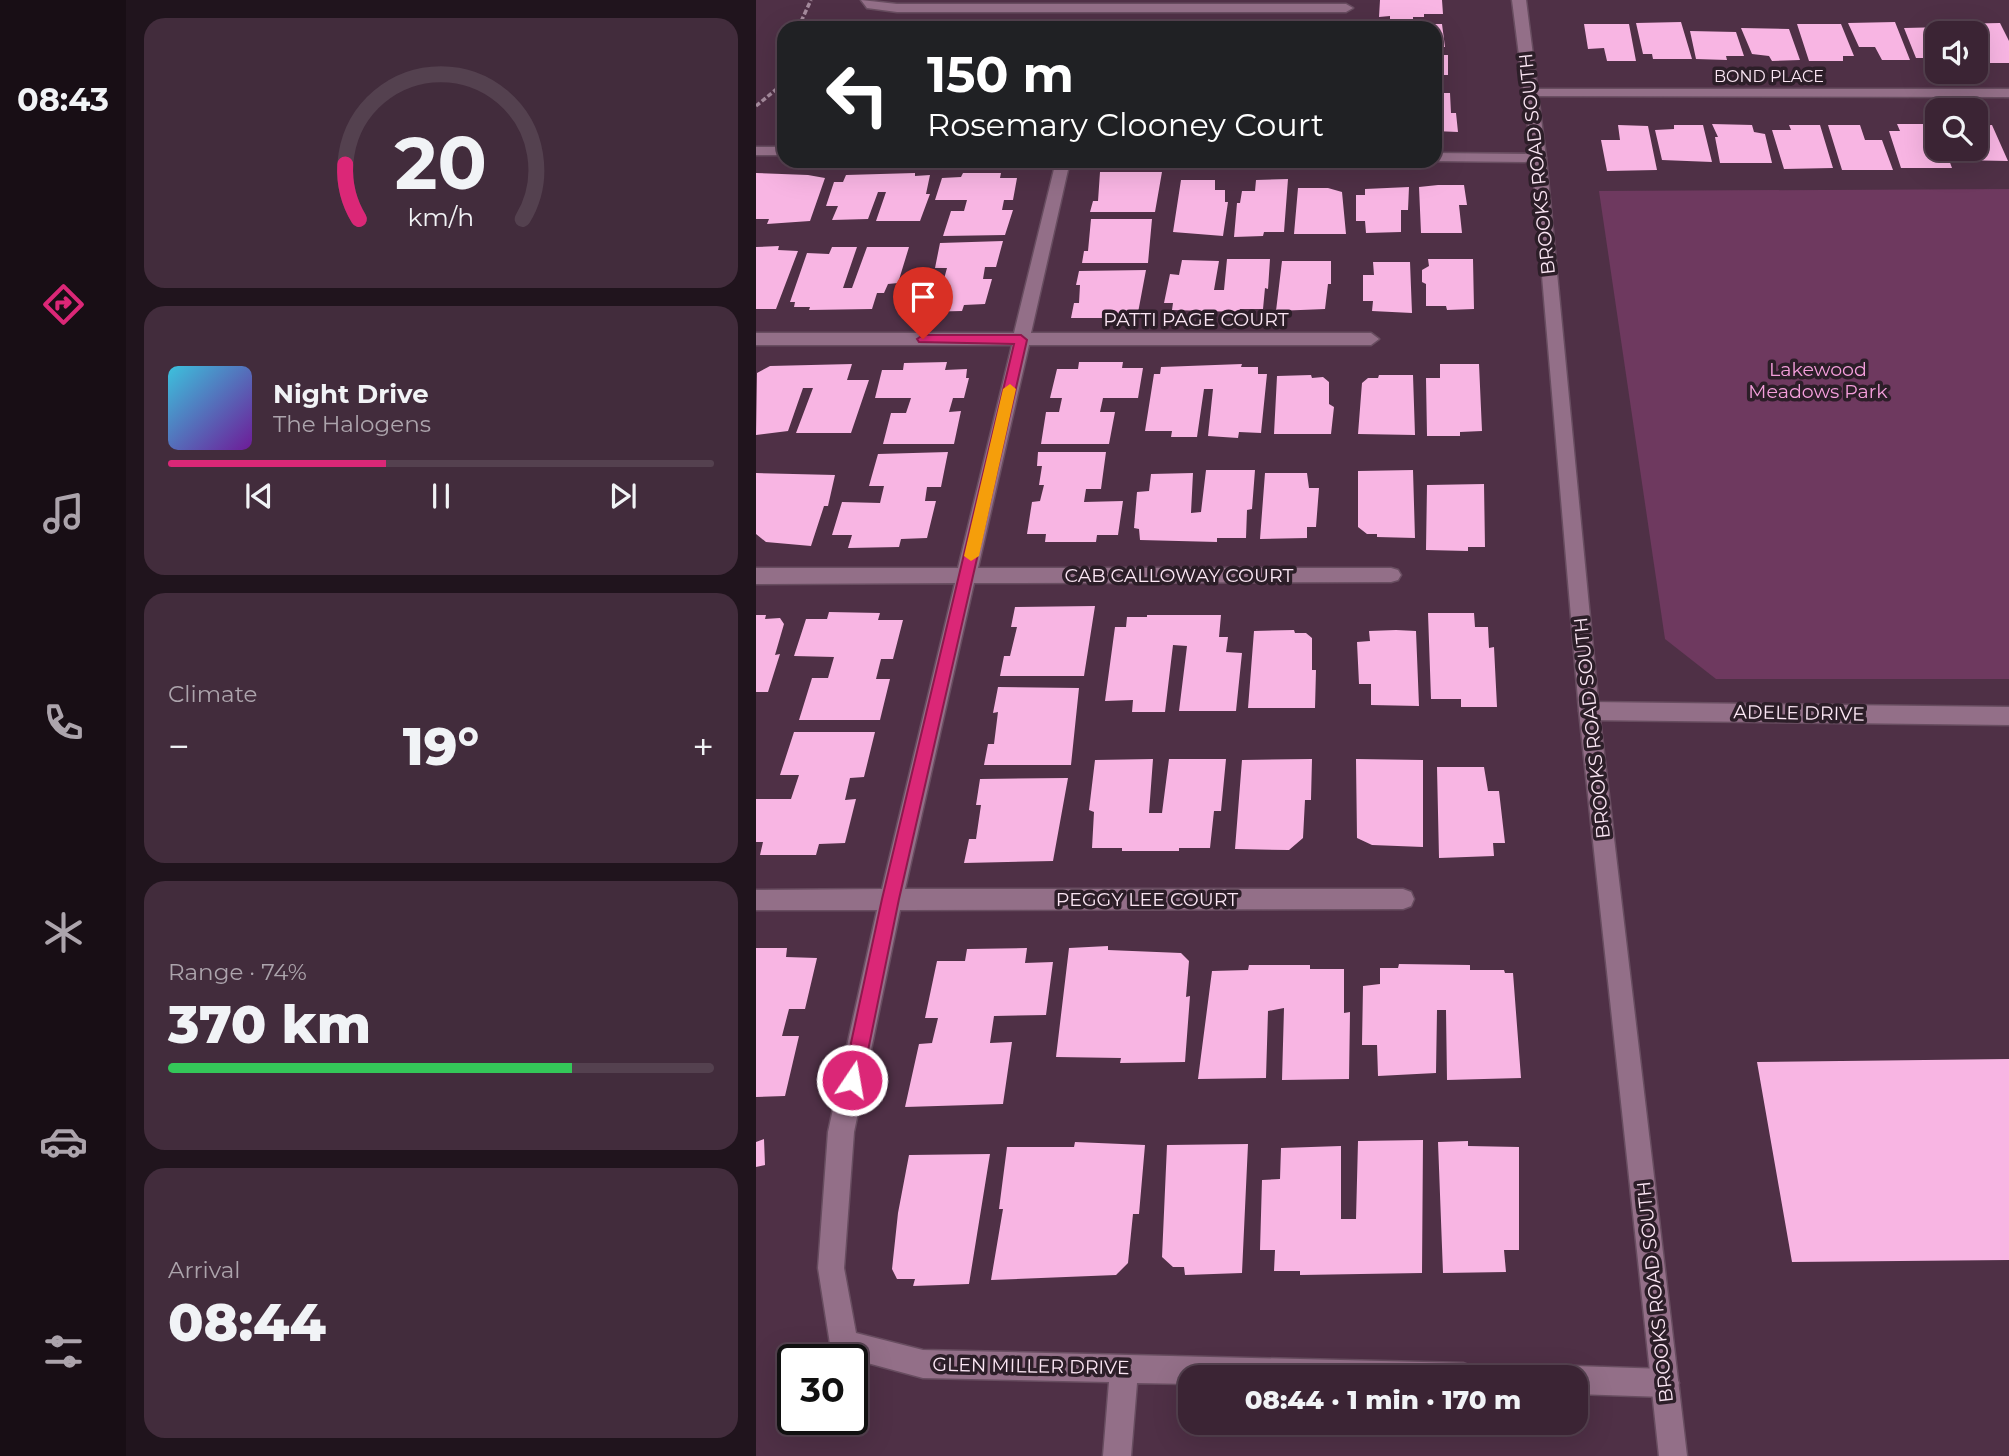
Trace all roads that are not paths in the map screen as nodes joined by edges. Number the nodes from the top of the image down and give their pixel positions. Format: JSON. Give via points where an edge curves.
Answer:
{"nodes":[{"id":1,"x":868,"y":0,"type":"edge"},
{"id":2,"x":1519,"y":0,"type":"edge"},
{"id":3,"x":1100,"y":9,"type":"edge"},
{"id":4,"x":1346,"y":9,"type":"edge"},
{"id":5,"x":1530,"y":93,"type":"junction"},
{"id":6,"x":2009,"y":93,"type":"edge"},
{"id":7,"x":756,"y":151,"type":"edge"},
{"id":8,"x":777,"y":151,"type":"edge"},
{"id":9,"x":1442,"y":157,"type":"edge"},
{"id":10,"x":1539,"y":158,"type":"junction"},
{"id":11,"x":1061,"y":168,"type":"edge"},
{"id":12,"x":756,"y":339,"type":"edge"},
{"id":13,"x":1371,"y":339,"type":"dead end"},
{"id":14,"x":1021,"y":340,"type":"junction"},
{"id":15,"x":1391,"y":575,"type":"dead end"},
{"id":16,"x":756,"y":576,"type":"edge"},
{"id":17,"x":967,"y":576,"type":"junction"},
{"id":18,"x":1589,"y":711,"type":"junction"},
{"id":19,"x":2009,"y":716,"type":"edge"},
{"id":20,"x":891,"y":899,"type":"junction"},
{"id":21,"x":1403,"y":899,"type":"dead end"},
{"id":22,"x":756,"y":900,"type":"edge"},
{"id":23,"x":1124,"y":1368,"type":"junction"},
{"id":24,"x":1178,"y":1369,"type":"edge"},
{"id":25,"x":1588,"y":1380,"type":"edge"},
{"id":26,"x":1665,"y":1383,"type":"junction"},
{"id":27,"x":1118,"y":1456,"type":"edge"},
{"id":28,"x":1673,"y":1456,"type":"edge"}],
"edges":[{"from":1,"to":3,"type":"street","via":[[872,5],[897,8]]},
{"from":2,"to":5,"type":"street","name":"BROOKS ROAD SOUTH"},
{"from":3,"to":4,"type":"street"},
{"from":5,"to":6,"type":"street","name":"BOND PLACE"},
{"from":5,"to":10,"type":"street","name":"BROOKS ROAD SOUTH"},
{"from":7,"to":8,"type":"street"},
{"from":9,"to":10,"type":"street"},
{"from":10,"to":18,"type":"street","name":"BROOKS ROAD SOUTH"},
{"from":11,"to":14,"type":"street","name":"GLEN MILLER DRIVE"},
{"from":12,"to":14,"type":"street","name":"PATTI PAGE COURT"},
{"from":13,"to":14,"type":"street","name":"PATTI PAGE COURT"},
{"from":14,"to":17,"type":"street","name":"GLEN MILLER DRIVE"},
{"from":15,"to":17,"type":"street","name":"CAB CALLOWAY COURT"},
{"from":16,"to":17,"type":"street","name":"CAB CALLOWAY COURT"},
{"from":17,"to":20,"type":"street","name":"GLEN MILLER DRIVE"},
{"from":18,"to":19,"type":"street","name":"ADELE DRIVE"},
{"from":18,"to":26,"type":"street","name":"BROOKS ROAD SOUTH"},
{"from":20,"to":21,"type":"street","name":"PEGGY LEE COURT"},
{"from":20,"to":22,"type":"street","name":"PEGGY LEE COURT"},
{"from":20,"to":23,"type":"street","name":"GLEN MILLER DRIVE","via":[[841,1132],[831,1268],[844,1344],[923,1364]]},
{"from":23,"to":24,"type":"street","name":"GLEN MILLER DRIVE"},
{"from":23,"to":27,"type":"street"},
{"from":25,"to":26,"type":"street"},
{"from":26,"to":28,"type":"street","name":"BROOKS ROAD SOUTH"}]}
